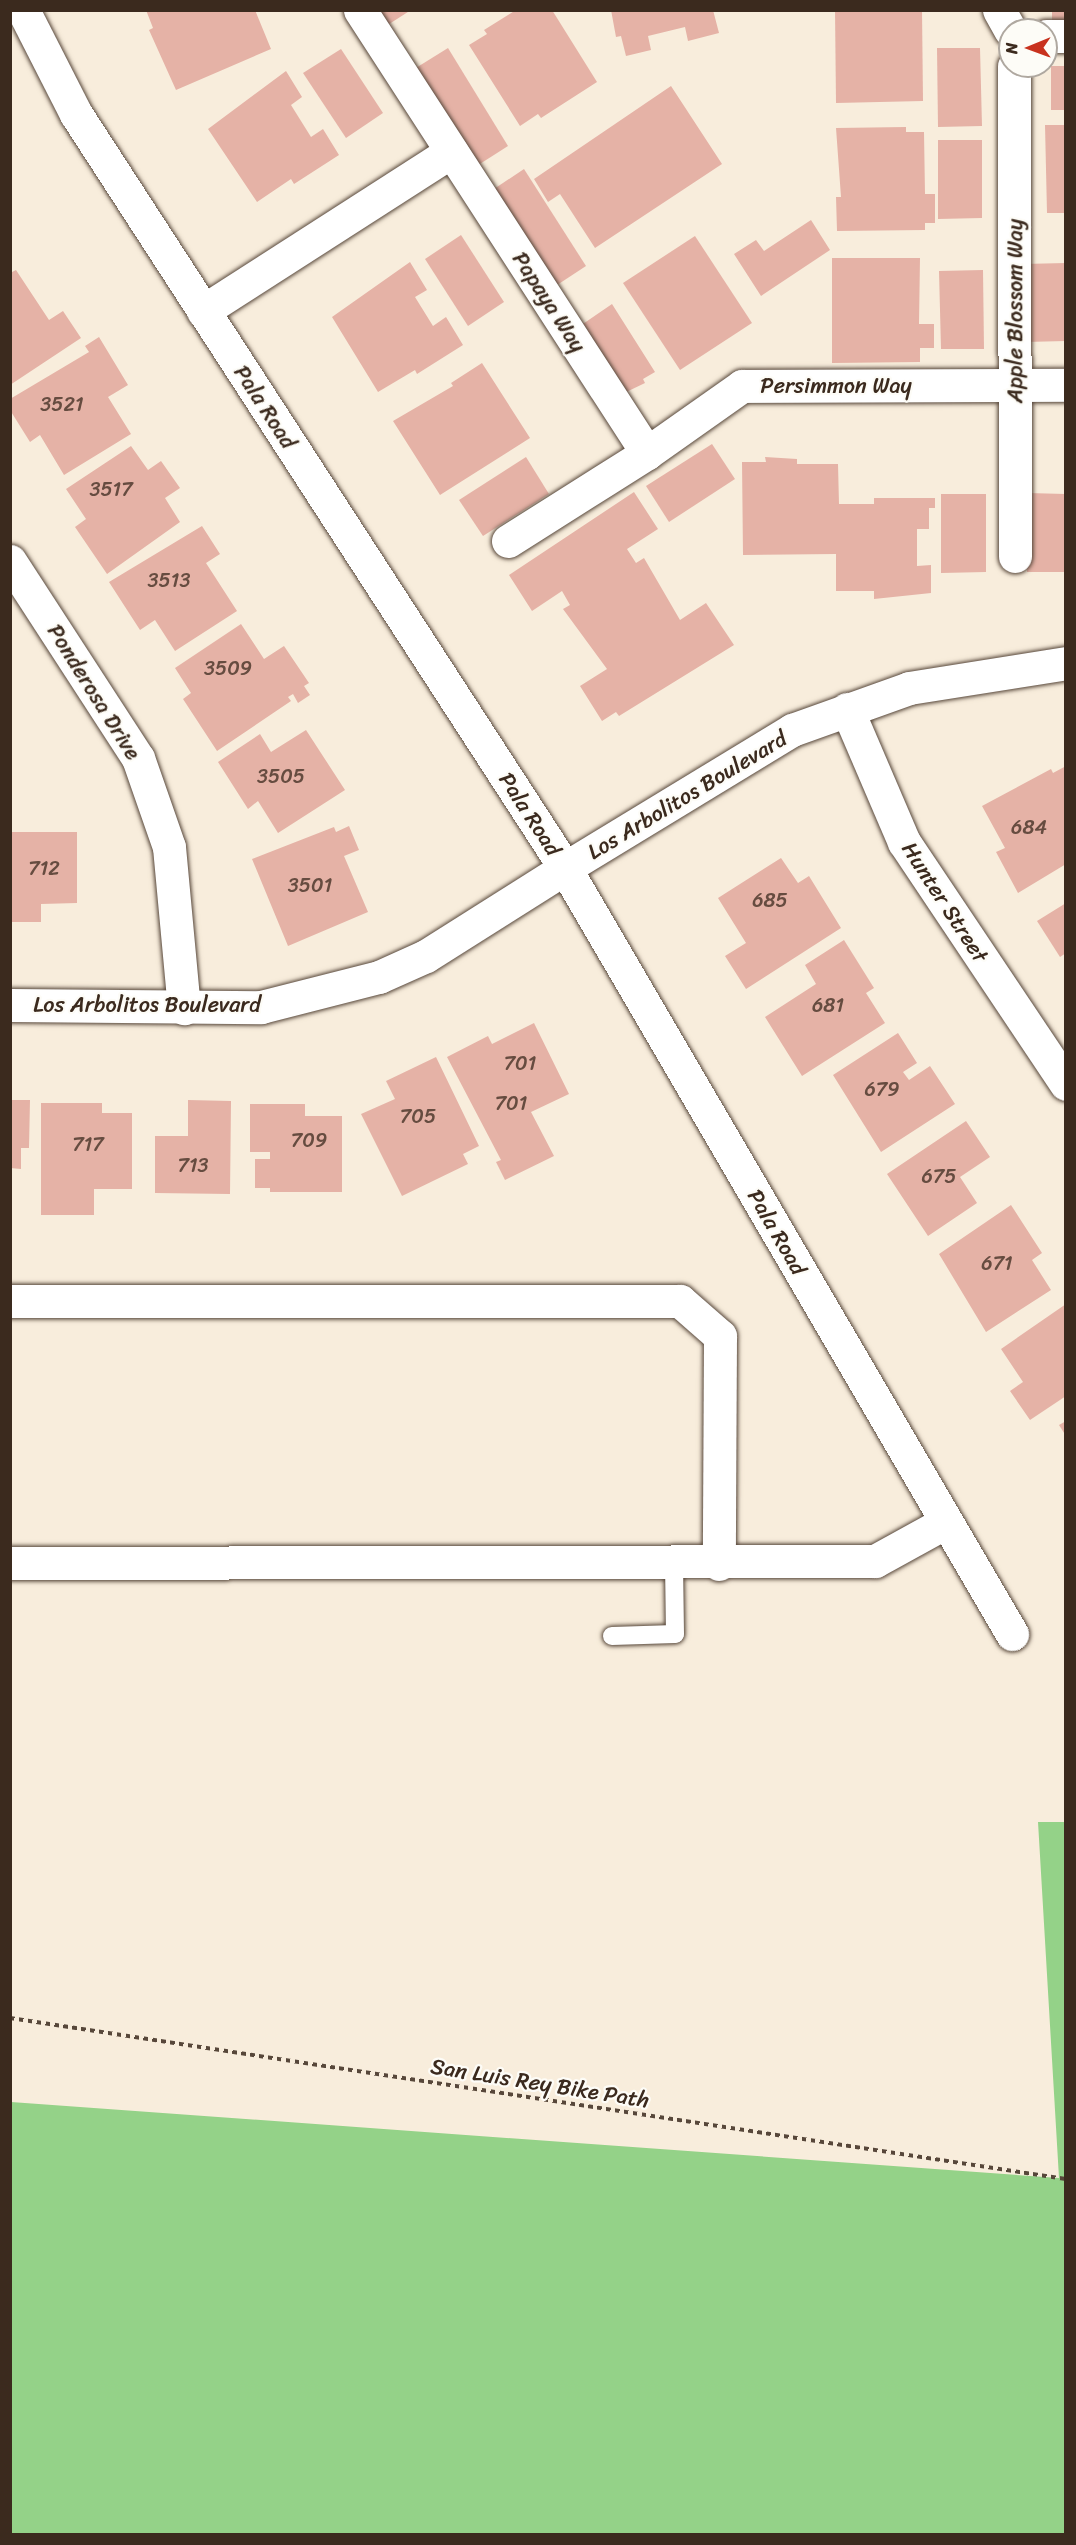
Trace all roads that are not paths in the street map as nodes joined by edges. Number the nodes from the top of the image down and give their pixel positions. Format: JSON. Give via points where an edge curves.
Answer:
{"nodes":[{"id":1,"x":23,"y":10,"type":"edge"},
{"id":2,"x":360,"y":10,"type":"edge"},
{"id":3,"x":1014,"y":78,"type":"edge"},
{"id":4,"x":451,"y":152,"type":"junction"},
{"id":5,"x":203,"y":310,"type":"junction"},
{"id":6,"x":1065,"y":385,"type":"edge"},
{"id":7,"x":1015,"y":386,"type":"junction"},
{"id":8,"x":647,"y":453,"type":"junction"},
{"id":9,"x":508,"y":541,"type":"dead end"},
{"id":10,"x":1015,"y":556,"type":"dead end"},
{"id":11,"x":10,"y":561,"type":"edge"},
{"id":12,"x":1065,"y":663,"type":"edge"},
{"id":13,"x":847,"y":709,"type":"junction"},
{"id":14,"x":565,"y":868,"type":"junction"},
{"id":15,"x":10,"y":1005,"type":"edge"},
{"id":16,"x":184,"y":1008,"type":"junction"},
{"id":17,"x":1065,"y":1084,"type":"edge"},
{"id":18,"x":10,"y":1301,"type":"edge"},
{"id":19,"x":946,"y":1522,"type":"junction"},
{"id":20,"x":10,"y":1563,"type":"edge"},
{"id":21,"x":674,"y":1564,"type":"junction"},
{"id":22,"x":719,"y":1564,"type":"junction"},
{"id":23,"x":1012,"y":1634,"type":"dead end"},
{"id":24,"x":612,"y":1636,"type":"dead end"}],
"edges":[{"from":1,"to":5,"type":"street","name":"Pala Road","via":[[76,114]]},
{"from":2,"to":4,"type":"street","name":"Papaya Way"},
{"from":3,"to":7,"type":"street","name":"Apple Blossom Way"},
{"from":4,"to":5,"type":"street"},
{"from":4,"to":8,"type":"street","name":"Papaya Way"},
{"from":5,"to":14,"type":"street","name":"Pala Road"},
{"from":6,"to":7,"type":"street","name":"Persimmon Way"},
{"from":7,"to":8,"type":"street","name":"Persimmon Way","via":[[742,386]]},
{"from":7,"to":10,"type":"street","name":"Apple Blossom Way"},
{"from":8,"to":9,"type":"street","name":"Persimmon Way"},
{"from":11,"to":16,"type":"street","name":"Ponderosa Drive","via":[[138,758],[169,847]]},
{"from":12,"to":13,"type":"street","name":"Los Arbolitos Boulevard","via":[[909,688]]},
{"from":13,"to":14,"type":"street","name":"Los Arbolitos Boulevard","via":[[792,730]]},
{"from":13,"to":17,"type":"street","name":"Hunter Street","via":[[904,842]]},
{"from":14,"to":16,"type":"street","name":"Los Arbolitos Boulevard","via":[[426,956],[378,977],[261,1007]]},
{"from":14,"to":19,"type":"street","name":"Pala Road"},
{"from":15,"to":16,"type":"street","name":"Los Arbolitos Boulevard"},
{"from":18,"to":22,"type":"street","via":[[680,1301],[720,1336]]},
{"from":19,"to":22,"type":"street","via":[[875,1561]]},
{"from":19,"to":23,"type":"street","name":"Pala Road"},
{"from":20,"to":21,"type":"street"},
{"from":21,"to":22,"type":"street"},
{"from":21,"to":24,"type":"lane","via":[[675,1634]]}]}
